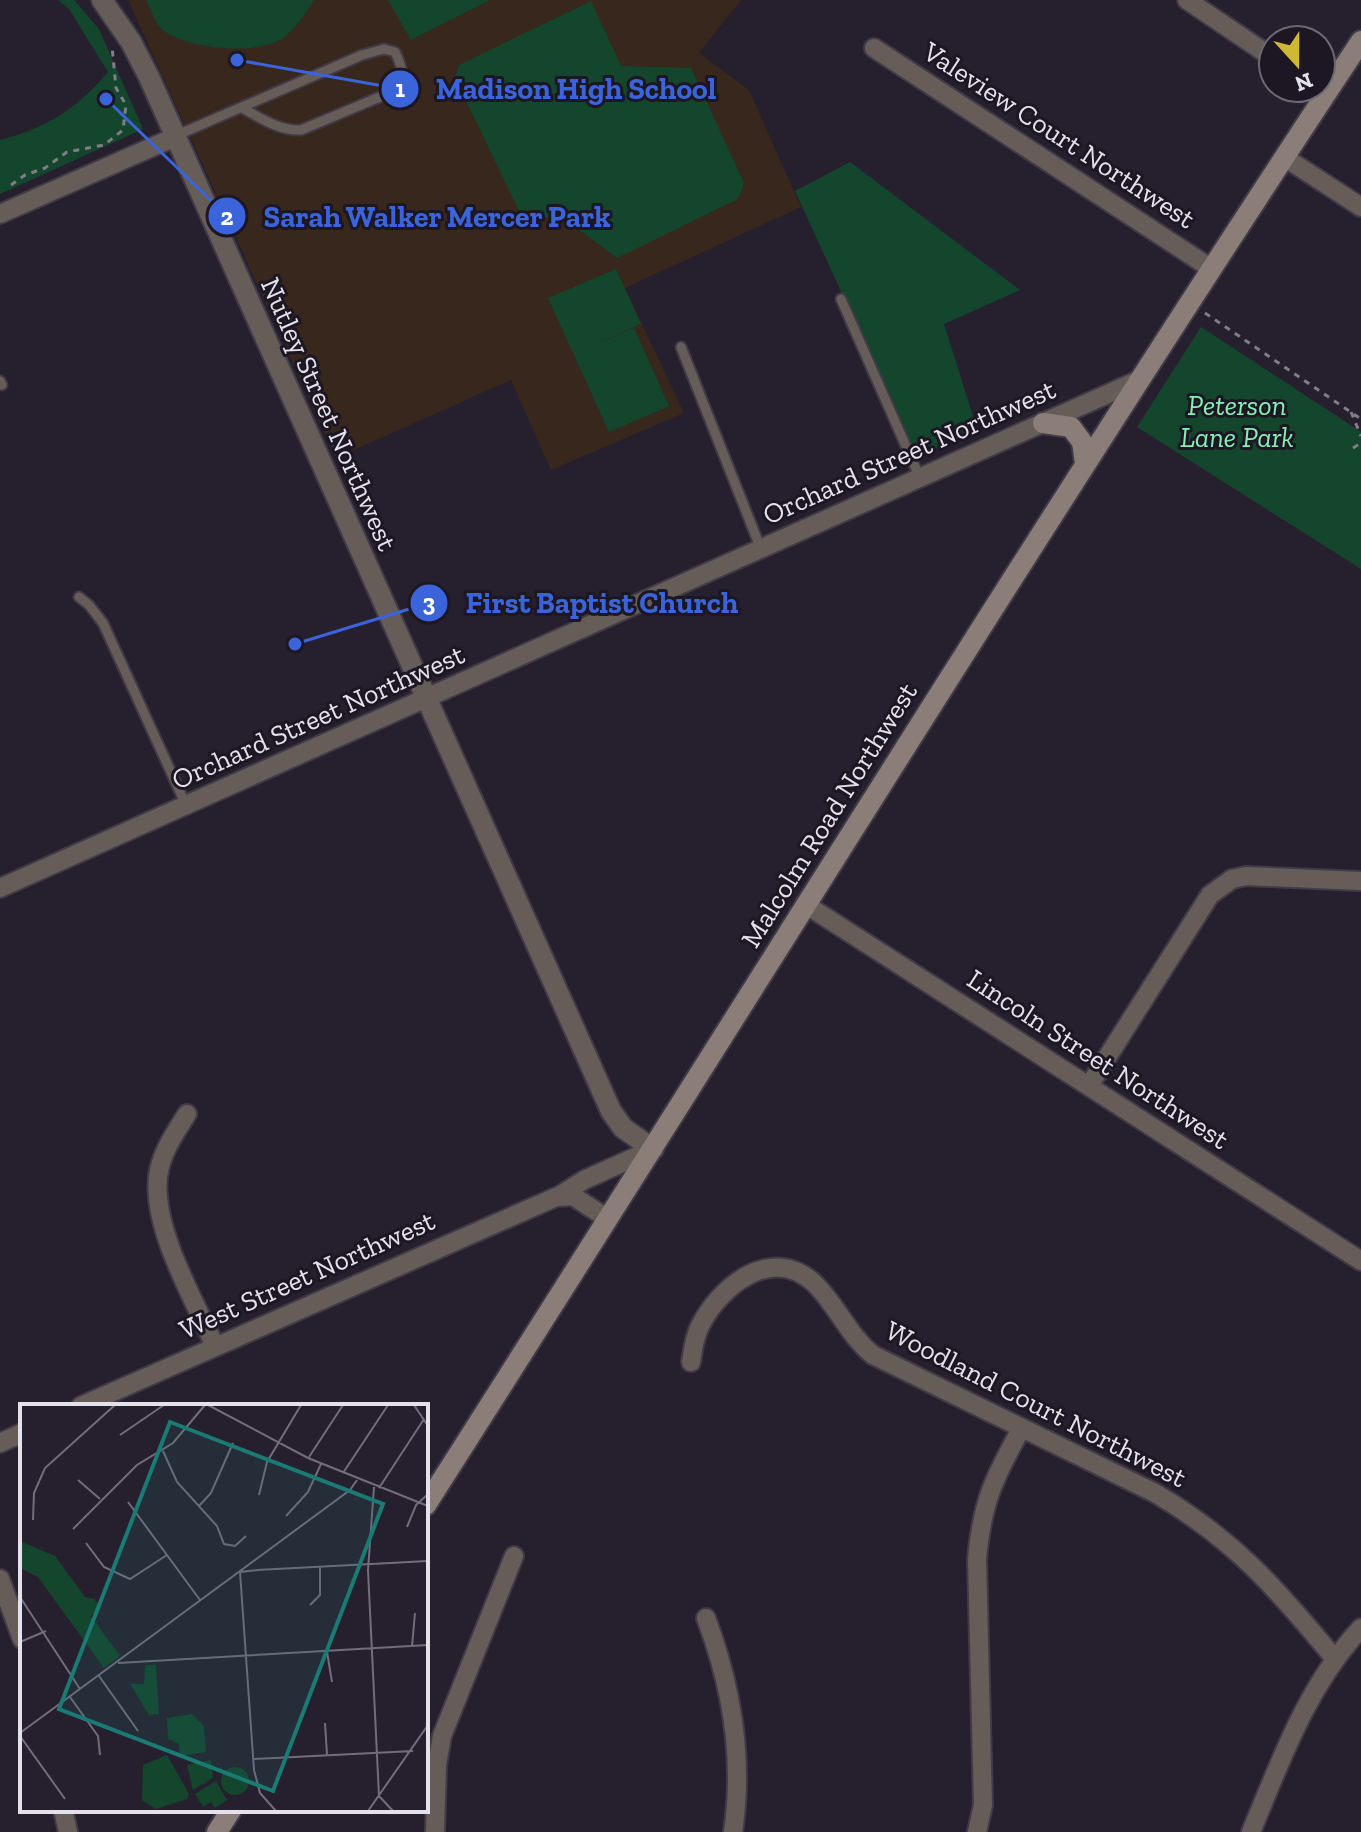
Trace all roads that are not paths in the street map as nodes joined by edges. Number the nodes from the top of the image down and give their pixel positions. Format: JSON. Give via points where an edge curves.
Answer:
{"nodes":[{"id":1,"x":102,"y":0,"type":"edge"},
{"id":2,"x":1187,"y":0,"type":"edge"},
{"id":3,"x":1361,"y":41,"type":"edge"},
{"id":4,"x":1257,"y":47,"type":"edge"},
{"id":5,"x":874,"y":48,"type":"dead end"},
{"id":6,"x":1337,"y":72,"type":"edge"},
{"id":7,"x":1315,"y":104,"type":"edge"},
{"id":8,"x":244,"y":109,"type":"junction"},
{"id":9,"x":175,"y":137,"type":"junction"},
{"id":10,"x":1284,"y":157,"type":"junction"},
{"id":11,"x":1361,"y":207,"type":"edge"},
{"id":12,"x":0,"y":214,"type":"edge"},
{"id":13,"x":1212,"y":269,"type":"junction"},
{"id":14,"x":841,"y":299,"type":"dead end"},
{"id":15,"x":681,"y":347,"type":"dead end"},
{"id":16,"x":1139,"y":380,"type":"junction"},
{"id":17,"x":1043,"y":423,"type":"junction"},
{"id":18,"x":1085,"y":463,"type":"junction"},
{"id":19,"x":920,"y":478,"type":"junction"},
{"id":20,"x":761,"y":549,"type":"junction"},
{"id":21,"x":79,"y":597,"type":"dead end"},
{"id":22,"x":427,"y":700,"type":"junction"},
{"id":23,"x":186,"y":805,"type":"junction"},
{"id":24,"x":1361,"y":881,"type":"edge"},
{"id":25,"x":0,"y":888,"type":"edge"},
{"id":26,"x":805,"y":904,"type":"junction"},
{"id":27,"x":1089,"y":1086,"type":"junction"},
{"id":28,"x":187,"y":1114,"type":"dead end"},
{"id":29,"x":653,"y":1149,"type":"junction"},
{"id":30,"x":556,"y":1197,"type":"junction"},
{"id":31,"x":608,"y":1219,"type":"junction"},
{"id":32,"x":1361,"y":1261,"type":"edge"},
{"id":33,"x":215,"y":1346,"type":"junction"},
{"id":34,"x":691,"y":1362,"type":"dead end"},
{"id":35,"x":85,"y":1404,"type":"edge"},
{"id":36,"x":1021,"y":1429,"type":"junction"},
{"id":37,"x":20,"y":1434,"type":"edge"},
{"id":38,"x":0,"y":1443,"type":"edge"},
{"id":39,"x":428,"y":1502,"type":"edge"},
{"id":40,"x":514,"y":1556,"type":"dead end"},
{"id":41,"x":0,"y":1579,"type":"edge"},
{"id":42,"x":706,"y":1618,"type":"dead end"},
{"id":43,"x":1361,"y":1628,"type":"edge"},
{"id":44,"x":20,"y":1634,"type":"edge"},
{"id":45,"x":1335,"y":1659,"type":"junction"},
{"id":46,"x":63,"y":1812,"type":"edge"},
{"id":47,"x":230,"y":1812,"type":"edge"},
{"id":48,"x":68,"y":1832,"type":"edge"},
{"id":49,"x":217,"y":1832,"type":"edge"},
{"id":50,"x":435,"y":1832,"type":"edge"},
{"id":51,"x":733,"y":1832,"type":"edge"},
{"id":52,"x":977,"y":1832,"type":"edge"},
{"id":53,"x":1251,"y":1832,"type":"edge"}],
"edges":[{"from":1,"to":9,"type":"street","name":"Nutley Street Northwest","via":[[131,42]]},
{"from":2,"to":4,"type":"street"},
{"from":3,"to":6,"type":"main road","name":"Malcolm Road Northwest"},
{"from":5,"to":13,"type":"street","name":"Valeview Court Northwest"},
{"from":7,"to":10,"type":"main road","name":"Malcolm Road Northwest"},
{"from":8,"to":8,"type":"lane","via":[[290,131],[301,130],[394,91],[403,67],[395,52],[384,49]]},
{"from":8,"to":9,"type":"lane"},
{"from":9,"to":12,"type":"street"},
{"from":9,"to":22,"type":"street","name":"Nutley Street Northwest"},
{"from":10,"to":11,"type":"street"},
{"from":10,"to":13,"type":"main road","name":"Malcolm Road Northwest"},
{"from":13,"to":16,"type":"main road","name":"Malcolm Road Northwest"},
{"from":14,"to":19,"type":"lane"},
{"from":15,"to":20,"type":"lane"},
{"from":16,"to":17,"type":"street","name":"Orchard Street Northwest"},
{"from":16,"to":18,"type":"main road","name":"Malcolm Road Northwest"},
{"from":17,"to":18,"type":"main road","via":[[1071,427],[1082,442]]},
{"from":17,"to":19,"type":"street","name":"Orchard Street Northwest"},
{"from":18,"to":26,"type":"main road","name":"Malcolm Road Northwest"},
{"from":19,"to":20,"type":"street","name":"Orchard Street Northwest"},
{"from":20,"to":22,"type":"street","name":"Orchard Street Northwest"},
{"from":21,"to":23,"type":"lane","via":[[103,623]]},
{"from":22,"to":23,"type":"street","name":"Orchard Street Northwest"},
{"from":22,"to":29,"type":"street","name":"Nutley Street Northwest","via":[[611,1111],[623,1128]]},
{"from":23,"to":25,"type":"street","name":"Orchard Street Northwest"},
{"from":24,"to":27,"type":"street","via":[[1246,876],[1220,886]]},
{"from":26,"to":27,"type":"street","name":"Lincoln Street Northwest"},
{"from":26,"to":29,"type":"main road","name":"Malcolm Road Northwest"},
{"from":27,"to":32,"type":"street","name":"Lincoln Street Northwest"},
{"from":28,"to":33,"type":"street","via":[[163,1156],[157,1195],[167,1237]]},
{"from":29,"to":30,"type":"street","name":"West Street Northwest"},
{"from":29,"to":31,"type":"main road","name":"Malcolm Road Northwest"},
{"from":30,"to":31,"type":"street","via":[[573,1196]]},
{"from":30,"to":33,"type":"street","name":"West Street Northwest"},
{"from":31,"to":39,"type":"main road","name":"Malcolm Road Northwest"},
{"from":33,"to":35,"type":"street","name":"West Street Northwest"},
{"from":34,"to":36,"type":"street","name":"Woodland Court Northwest","via":[[699,1328],[733,1284],[752,1272],[784,1268],[812,1281],[873,1355]]},
{"from":36,"to":45,"type":"street","name":"Woodland Court Northwest","via":[[1189,1513],[1283,1596]]},
{"from":36,"to":52,"type":"street","via":[[986,1500],[980,1526],[983,1805]]},
{"from":37,"to":38,"type":"street"},
{"from":40,"to":50,"type":"street","via":[[442,1736]]},
{"from":41,"to":44,"type":"street"},
{"from":42,"to":51,"type":"street","via":[[736,1734]]},
{"from":43,"to":45,"type":"street"},
{"from":45,"to":53,"type":"street","via":[[1298,1721]]},
{"from":46,"to":48,"type":"street"},
{"from":47,"to":49,"type":"main road"}]}
